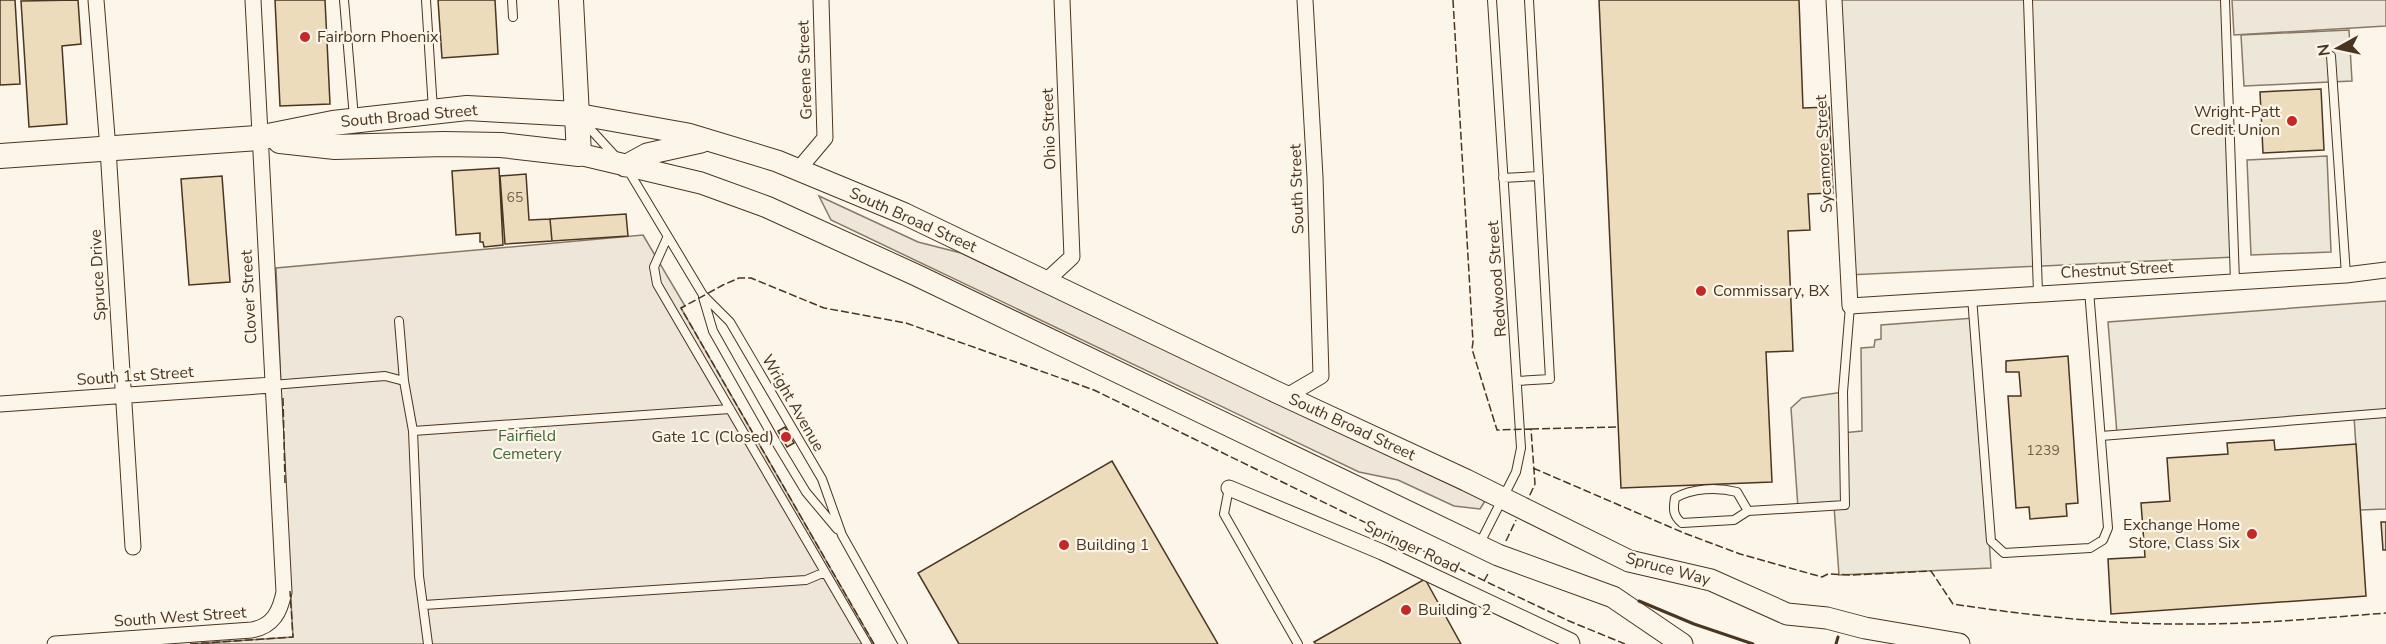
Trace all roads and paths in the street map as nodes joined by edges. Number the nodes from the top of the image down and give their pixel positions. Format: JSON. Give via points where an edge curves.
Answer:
{"nodes":[{"id":1,"x":96,"y":0,"type":"edge"},
{"id":2,"x":253,"y":0,"type":"edge"},
{"id":3,"x":344,"y":0,"type":"edge"},
{"id":4,"x":426,"y":0,"type":"edge"},
{"id":5,"x":512,"y":0,"type":"edge"},
{"id":6,"x":571,"y":0,"type":"edge"},
{"id":7,"x":821,"y":0,"type":"edge"},
{"id":8,"x":1062,"y":0,"type":"edge"},
{"id":9,"x":1305,"y":0,"type":"edge"},
{"id":10,"x":1492,"y":0,"type":"edge"},
{"id":11,"x":1529,"y":0,"type":"edge"},
{"id":12,"x":1834,"y":0,"type":"edge"},
{"id":13,"x":2028,"y":0,"type":"edge"},
{"id":14,"x":2225,"y":0,"type":"edge"},
{"id":15,"x":513,"y":17,"type":"dead end"},
{"id":16,"x":2331,"y":56,"type":"dead end"},
{"id":17,"x":433,"y":111,"type":"junction"},
{"id":18,"x":576,"y":114,"type":"junction"},
{"id":19,"x":354,"y":121,"type":"junction"},
{"id":20,"x":258,"y":138,"type":"junction"},
{"id":21,"x":711,"y":141,"type":"junction"},
{"id":22,"x":108,"y":149,"type":"junction"},
{"id":23,"x":579,"y":154,"type":"junction"},
{"id":24,"x":0,"y":156,"type":"edge"},
{"id":25,"x":625,"y":166,"type":"junction"},
{"id":26,"x":798,"y":170,"type":"junction"},
{"id":27,"x":1539,"y":176,"type":"junction"},
{"id":28,"x":1503,"y":178,"type":"junction"},
{"id":29,"x":667,"y":238,"type":"junction"},
{"id":30,"x":2386,"y":270,"type":"edge"},
{"id":31,"x":2346,"y":275,"type":"junction"},
{"id":32,"x":1046,"y":281,"type":"junction"},
{"id":33,"x":2235,"y":281,"type":"junction"},
{"id":34,"x":2089,"y":290,"type":"junction"},
{"id":35,"x":2038,"y":293,"type":"junction"},
{"id":36,"x":703,"y":295,"type":"junction"},
{"id":37,"x":1972,"y":297,"type":"junction"},
{"id":38,"x":1850,"y":306,"type":"junction"},
{"id":39,"x":399,"y":321,"type":"dead end"},
{"id":40,"x":404,"y":381,"type":"junction"},
{"id":41,"x":1517,"y":381,"type":"junction"},
{"id":42,"x":272,"y":385,"type":"junction"},
{"id":43,"x":123,"y":395,"type":"junction"},
{"id":44,"x":1287,"y":396,"type":"junction"},
{"id":45,"x":0,"y":404,"type":"edge"},
{"id":46,"x":730,"y":409,"type":"junction"},
{"id":47,"x":2386,"y":413,"type":"edge"},
{"id":48,"x":413,"y":431,"type":"junction"},
{"id":49,"x":2101,"y":436,"type":"junction"},
{"id":50,"x":1229,"y":488,"type":"joint"},
{"id":51,"x":1514,"y":503,"type":"junction"},
{"id":52,"x":1748,"y":511,"type":"junction"},
{"id":53,"x":842,"y":535,"type":"junction"},
{"id":54,"x":133,"y":547,"type":"dead end"},
{"id":55,"x":1488,"y":551,"type":"junction"},
{"id":56,"x":825,"y":572,"type":"junction"},
{"id":57,"x":284,"y":592,"type":"joint"},
{"id":58,"x":424,"y":605,"type":"junction"},
{"id":59,"x":1573,"y":643,"type":"edge"},
{"id":60,"x":55,"y":644,"type":"edge"},
{"id":61,"x":428,"y":644,"type":"edge"},
{"id":62,"x":867,"y":644,"type":"edge"},
{"id":63,"x":903,"y":644,"type":"edge"},
{"id":64,"x":1298,"y":644,"type":"edge"},
{"id":65,"x":1682,"y":644,"type":"edge"},
{"id":66,"x":1959,"y":644,"type":"edge"}],
"edges":[{"from":1,"to":22,"type":"street","name":"Spruce Drive"},
{"from":2,"to":20,"type":"street","name":"Clover Street"},
{"from":3,"to":19,"type":"lane"},
{"from":4,"to":17,"type":"lane"},
{"from":5,"to":15,"type":"lane"},
{"from":6,"to":18,"type":"main road"},
{"from":7,"to":26,"type":"street","name":"Greene Street","via":[[825,138]]},
{"from":8,"to":32,"type":"street","name":"Ohio Street","via":[[1072,257]]},
{"from":9,"to":44,"type":"street","name":"South Street","via":[[1321,376]]},
{"from":10,"to":28,"type":"lane","name":"Redwood Street"},
{"from":11,"to":27,"type":"lane"},
{"from":12,"to":38,"type":"street","name":"Sycamore Street"},
{"from":13,"to":35,"type":"lane"},
{"from":14,"to":33,"type":"lane"},
{"from":16,"to":31,"type":"lane"},
{"from":17,"to":18,"type":"main road","name":"South Broad Street","via":[[467,108]]},
{"from":17,"to":19,"type":"main road","name":"South Broad Street"},
{"from":18,"to":21,"type":"street","name":"South Broad Street"},
{"from":18,"to":23,"type":"main road"},
{"from":18,"to":25,"type":"lane","name":"Wright Avenue"},
{"from":19,"to":20,"type":"main road","name":"South Broad Street"},
{"from":20,"to":22,"type":"main road","name":"South Broad Street"},
{"from":20,"to":23,"type":"main road","name":"South Broad Street","via":[[335,147],[501,145]]},
{"from":20,"to":42,"type":"street","name":"Clover Street"},
{"from":21,"to":25,"type":"street","via":[[646,154]]},
{"from":21,"to":26,"type":"street","name":"South Broad Street"},
{"from":22,"to":24,"type":"main road","name":"South Broad Street"},
{"from":22,"to":43,"type":"street","name":"Spruce Drive"},
{"from":23,"to":25,"type":"street","name":"South Broad Street"},
{"from":25,"to":29,"type":"lane","name":"Wright Avenue"},
{"from":25,"to":55,"type":"street","name":"South Broad Street","via":[[702,183],[767,207]]},
{"from":26,"to":32,"type":"street","name":"South Broad Street","via":[[905,214]]},
{"from":27,"to":28,"type":"lane"},
{"from":27,"to":41,"type":"lane","via":[[1550,379]]},
{"from":28,"to":41,"type":"lane","name":"Redwood Street"},
{"from":29,"to":36,"type":"lane","name":"Wright Avenue"},
{"from":29,"to":46,"type":"lane","via":[[654,267],[657,284]]},
{"from":30,"to":31,"type":"street","name":"Chestnut Street"},
{"from":31,"to":33,"type":"street","name":"Chestnut Street"},
{"from":32,"to":44,"type":"street","name":"South Broad Street"},
{"from":33,"to":34,"type":"street","name":"Chestnut Street"},
{"from":34,"to":35,"type":"street","name":"Chestnut Street"},
{"from":34,"to":49,"type":"lane"},
{"from":35,"to":37,"type":"street","name":"Chestnut Street"},
{"from":36,"to":53,"type":"lane","name":"Wright Avenue","via":[[713,331],[777,444],[806,492]]},
{"from":36,"to":53,"type":"lane","name":"Wright Avenue","via":[[730,322],[822,479]]},
{"from":37,"to":38,"type":"street","name":"Chestnut Street"},
{"from":37,"to":49,"type":"lane","via":[[1990,541],[2004,553],[2090,548],[2103,540],[2108,528]]},
{"from":38,"to":52,"type":"lane","via":[[1842,392],[1845,505]]},
{"from":39,"to":40,"type":"lane"},
{"from":40,"to":42,"type":"lane","via":[[386,376]]},
{"from":40,"to":48,"type":"lane"},
{"from":41,"to":51,"type":"lane","name":"Redwood Street","via":[[1521,448]]},
{"from":42,"to":43,"type":"street","name":"South 1st Street"},
{"from":42,"to":57,"type":"street","name":"Clover Street"},
{"from":43,"to":45,"type":"street","name":"South 1st Street"},
{"from":43,"to":54,"type":"street","name":"Spruce Drive"},
{"from":44,"to":51,"type":"street","name":"South Broad Street"},
{"from":46,"to":48,"type":"lane"},
{"from":46,"to":56,"type":"lane"},
{"from":47,"to":49,"type":"lane"},
{"from":48,"to":58,"type":"lane","via":[[419,576]]},
{"from":50,"to":59,"type":"street","name":"Springer Road","via":[[1382,552]]},
{"from":50,"to":64,"type":"lane","via":[[1224,514]]},
{"from":51,"to":55,"type":"lane","name":"Redwood Street"},
{"from":51,"to":66,"type":"street","name":"Spruce Way","via":[[1629,561],[1711,580],[1787,614],[1827,618],[1865,632]]},
{"from":52,"to":52,"type":"lane","via":[[1737,492],[1724,489],[1686,492],[1675,498],[1673,507],[1675,517],[1682,523],[1734,520]]},
{"from":53,"to":63,"type":"lane","name":"Wright Avenue"},
{"from":55,"to":65,"type":"street","via":[[1613,597]]},
{"from":56,"to":58,"type":"lane","via":[[806,580]]},
{"from":56,"to":62,"type":"lane"},
{"from":57,"to":60,"type":"street","name":"South West Street","via":[[277,615],[263,628]]},
{"from":58,"to":61,"type":"lane"}]}
